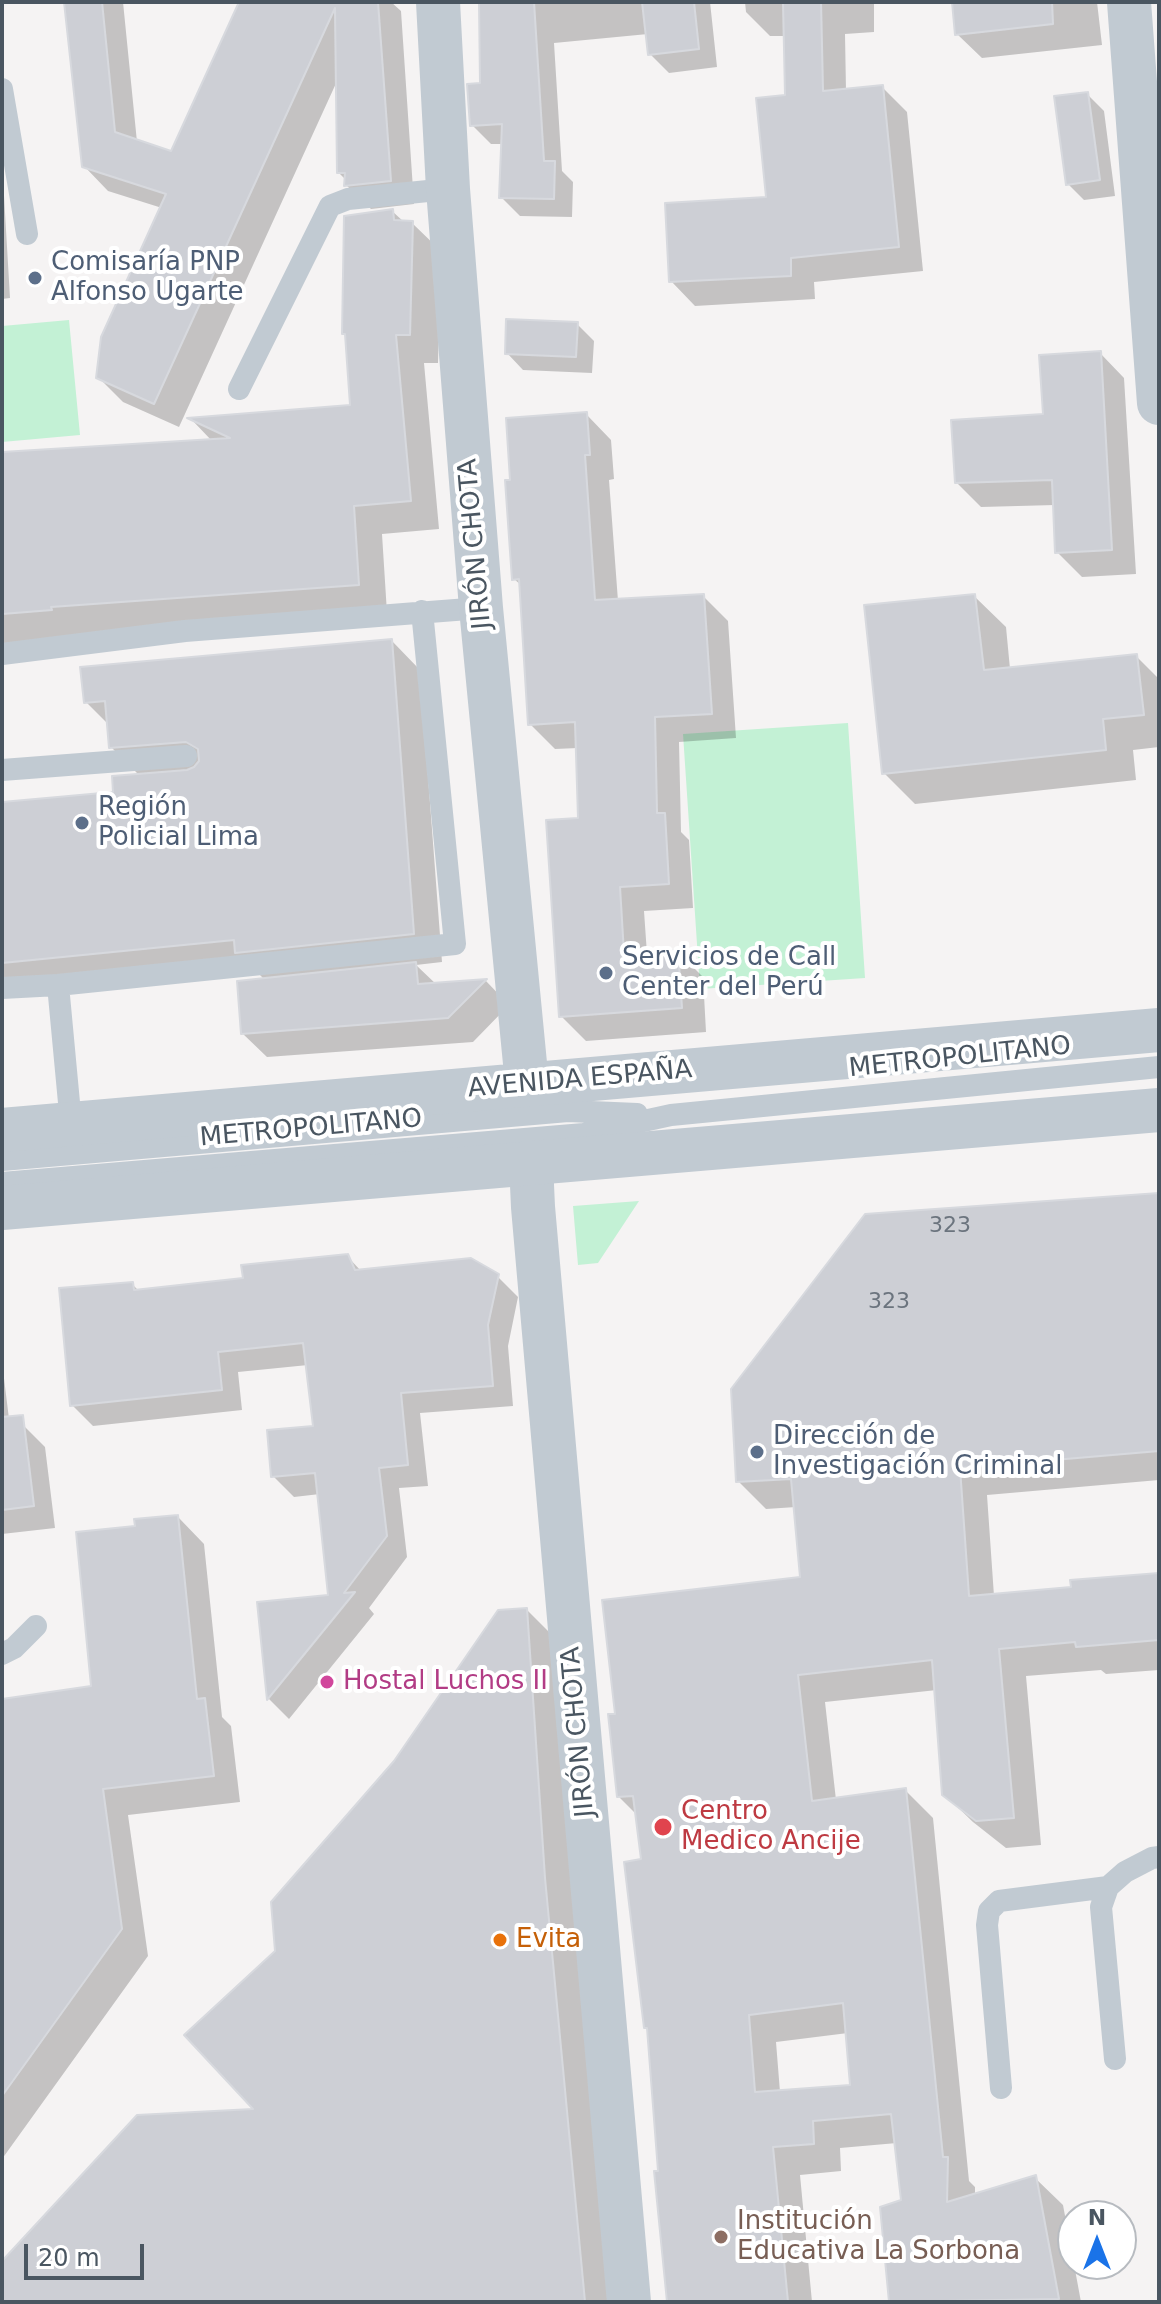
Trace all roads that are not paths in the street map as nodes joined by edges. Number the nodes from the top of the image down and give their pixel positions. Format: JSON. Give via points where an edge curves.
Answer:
{"nodes":[{"id":1,"x":438,"y":2,"type":"edge"},
{"id":2,"x":1129,"y":2,"type":"edge"},
{"id":3,"x":2,"y":89,"type":"edge"},
{"id":4,"x":448,"y":189,"type":"junction"},
{"id":5,"x":27,"y":234,"type":"dead end"},
{"id":6,"x":239,"y":389,"type":"dead end"},
{"id":7,"x":1159,"y":403,"type":"edge"},
{"id":8,"x":481,"y":608,"type":"junction"},
{"id":9,"x":422,"y":611,"type":"junction"},
{"id":10,"x":2,"y":654,"type":"edge"},
{"id":11,"x":186,"y":756,"type":"dead end"},
{"id":12,"x":2,"y":770,"type":"edge"},
{"id":13,"x":58,"y":985,"type":"junction"},
{"id":14,"x":2,"y":988,"type":"edge"},
{"id":15,"x":1159,"y":1030,"type":"edge"},
{"id":16,"x":1159,"y":1067,"type":"edge"},
{"id":17,"x":527,"y":1084,"type":"junction"},
{"id":18,"x":1159,"y":1110,"type":"edge"},
{"id":19,"x":671,"y":1115,"type":"junction"},
{"id":20,"x":71,"y":1124,"type":"junction"},
{"id":21,"x":2,"y":1130,"type":"edge"},
{"id":22,"x":2,"y":1160,"type":"edge"},
{"id":23,"x":531,"y":1163,"type":"junction"},
{"id":24,"x":2,"y":1183,"type":"edge"},
{"id":25,"x":2,"y":1208,"type":"edge"},
{"id":26,"x":36,"y":1626,"type":"dead end"},
{"id":27,"x":2,"y":1654,"type":"edge"},
{"id":28,"x":1159,"y":1857,"type":"edge"},
{"id":29,"x":1108,"y":1887,"type":"junction"},
{"id":30,"x":1115,"y":2059,"type":"dead end"},
{"id":31,"x":1001,"y":2088,"type":"dead end"},
{"id":32,"x":629,"y":2302,"type":"edge"}],
"edges":[{"from":1,"to":4,"type":"street","name":"JIRÓN CHOTA"},
{"from":2,"to":7,"type":"street"},
{"from":3,"to":5,"type":"lane"},
{"from":4,"to":6,"type":"lane","via":[[348,199],[330,206]]},
{"from":4,"to":8,"type":"street","name":"JIRÓN CHOTA"},
{"from":8,"to":9,"type":"lane"},
{"from":8,"to":17,"type":"street","name":"JIRÓN CHOTA"},
{"from":9,"to":10,"type":"lane","via":[[185,631]]},
{"from":9,"to":13,"type":"lane","via":[[455,944]]},
{"from":11,"to":12,"type":"lane"},
{"from":13,"to":14,"type":"lane"},
{"from":13,"to":20,"type":"lane"},
{"from":15,"to":17,"type":"street","name":"AVENIDA ESPAÑA"},
{"from":16,"to":19,"type":"lane","name":"METROPOLITANO"},
{"from":17,"to":20,"type":"street","name":"AVENIDA ESPAÑA"},
{"from":18,"to":23,"type":"street"},
{"from":19,"to":22,"type":"lane","name":"METROPOLITANO","via":[[568,1111]]},
{"from":19,"to":24,"type":"lane","name":"METROPOLITANO","via":[[584,1134]]},
{"from":20,"to":21,"type":"street","name":"AVENIDA ESPAÑA"},
{"from":23,"to":25,"type":"street"},
{"from":23,"to":32,"type":"street","name":"JIRÓN CHOTA"},
{"from":26,"to":27,"type":"lane"},
{"from":28,"to":29,"type":"lane","via":[[1125,1872]]},
{"from":29,"to":30,"type":"lane","via":[[1101,1907]]},
{"from":29,"to":31,"type":"lane","via":[[999,1901],[989,1911]]}]}
